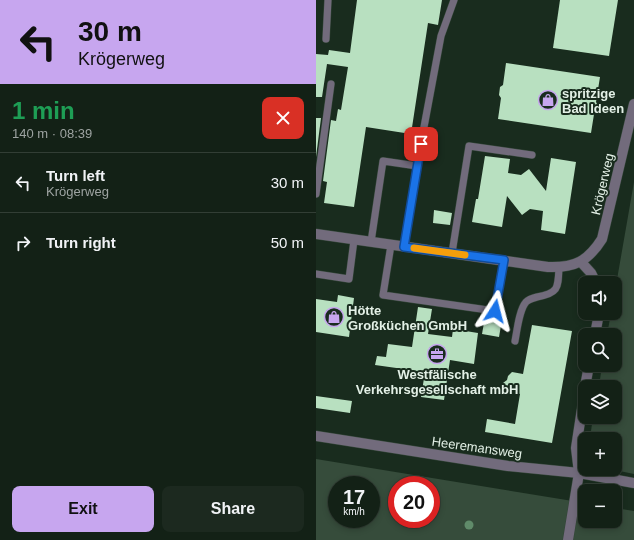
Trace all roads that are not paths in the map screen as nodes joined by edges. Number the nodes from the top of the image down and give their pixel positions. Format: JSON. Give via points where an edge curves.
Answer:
{"nodes":[{"id":1,"x":328,"y":0,"type":"edge"},
{"id":2,"x":454,"y":0,"type":"edge"},
{"id":3,"x":326,"y":38,"type":"dead end"},
{"id":4,"x":331,"y":84,"type":"dead end"},
{"id":5,"x":634,"y":104,"type":"edge"},
{"id":6,"x":424,"y":126,"type":"dead end"},
{"id":7,"x":421,"y":144,"type":"dead end"},
{"id":8,"x":532,"y":155,"type":"dead end"},
{"id":9,"x":417,"y":166,"type":"junction"},
{"id":10,"x":316,"y":194,"type":"edge"},
{"id":11,"x":316,"y":234,"type":"edge"},
{"id":12,"x":354,"y":240,"type":"junction"},
{"id":13,"x":371,"y":242,"type":"junction"},
{"id":14,"x":391,"y":245,"type":"junction"},
{"id":15,"x":404,"y":247,"type":"junction"},
{"id":16,"x":452,"y":253,"type":"junction"},
{"id":17,"x":504,"y":260,"type":"junction"},
{"id":18,"x":581,"y":262,"type":"junction"},
{"id":19,"x":559,"y":268,"type":"junction"},
{"id":20,"x":316,"y":274,"type":"edge"},
{"id":21,"x":592,"y":276,"type":"edge"},
{"id":22,"x":515,"y":342,"type":"dead end"},
{"id":23,"x":578,"y":435,"type":"edge"},
{"id":24,"x":316,"y":436,"type":"edge"},
{"id":25,"x":578,"y":465,"type":"edge"},
{"id":26,"x":578,"y":473,"type":"edge"},
{"id":27,"x":579,"y":476,"type":"edge"},
{"id":28,"x":596,"y":476,"type":"edge"},
{"id":29,"x":634,"y":483,"type":"edge"},
{"id":30,"x":568,"y":540,"type":"edge"}],
"edges":[{"from":1,"to":3,"type":"lane"},
{"from":2,"to":6,"type":"lane","via":[[441,36]]},
{"from":4,"to":10,"type":"lane"},
{"from":5,"to":18,"type":"street","name":"Krögerweg","via":[[602,239]]},
{"from":7,"to":9,"type":"lane"},
{"from":8,"to":16,"type":"lane","via":[[469,146]]},
{"from":9,"to":13,"type":"lane","via":[[383,162]]},
{"from":9,"to":15,"type":"lane"},
{"from":11,"to":12,"type":"street","name":"Krögerweg"},
{"from":12,"to":13,"type":"street","name":"Krögerweg"},
{"from":12,"to":20,"type":"lane","via":[[349,279]]},
{"from":13,"to":14,"type":"street","name":"Krögerweg"},
{"from":14,"to":15,"type":"street","name":"Krögerweg"},
{"from":14,"to":17,"type":"lane","via":[[383,295],[495,311]]},
{"from":15,"to":16,"type":"street","name":"Krögerweg"},
{"from":16,"to":17,"type":"street","name":"Krögerweg"},
{"from":17,"to":19,"type":"street","name":"Krögerweg"},
{"from":18,"to":19,"type":"street","name":"Krögerweg"},
{"from":18,"to":21,"type":"street"},
{"from":19,"to":22,"type":"lane","via":[[558,285],[554,292],[526,302],[521,312]]},
{"from":23,"to":25,"type":"street"},
{"from":24,"to":26,"type":"street","name":"Heeremansweg","via":[[508,466]]},
{"from":27,"to":30,"type":"street"},
{"from":28,"to":29,"type":"street","name":"Heeremansweg"}]}
